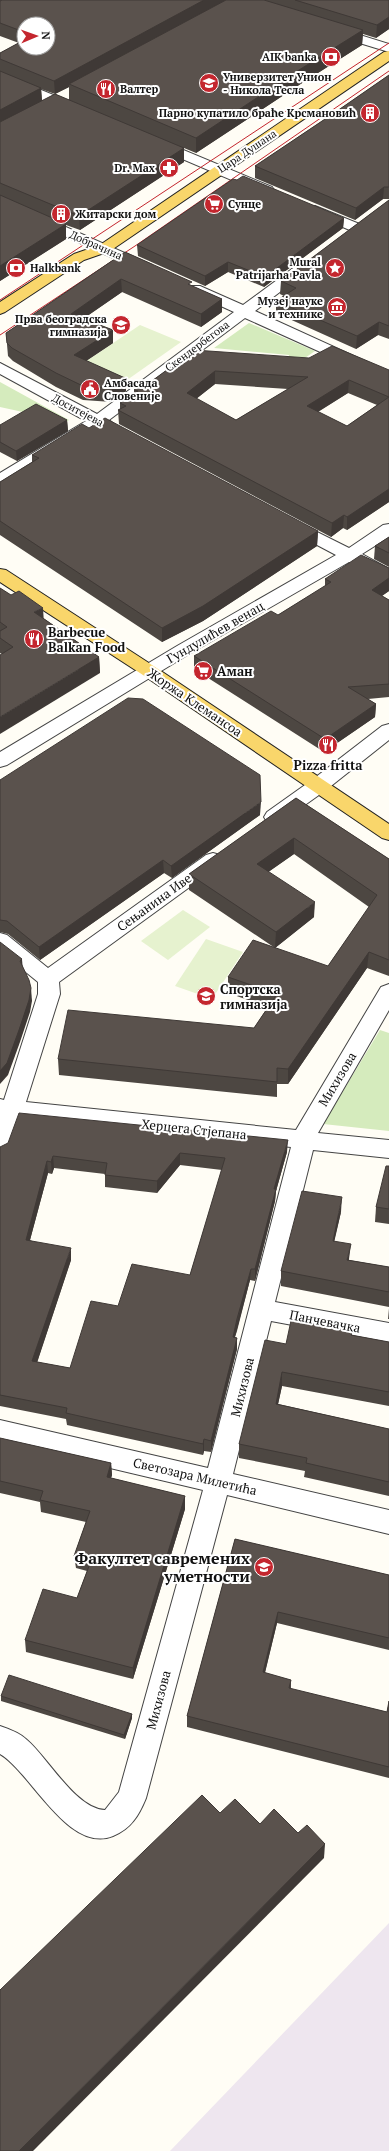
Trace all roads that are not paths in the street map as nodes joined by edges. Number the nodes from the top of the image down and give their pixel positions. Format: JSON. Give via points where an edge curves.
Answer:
{"nodes":[{"id":1,"x":322,"y":28,"type":"edge"},
{"id":2,"x":389,"y":48,"type":"edge"},
{"id":3,"x":389,"y":55,"type":"edge"},
{"id":4,"x":0,"y":78,"type":"edge"},
{"id":5,"x":70,"y":94,"type":"edge"},
{"id":6,"x":56,"y":101,"type":"junction"},
{"id":7,"x":42,"y":108,"type":"edge"},
{"id":8,"x":87,"y":114,"type":"edge"},
{"id":9,"x":145,"y":138,"type":"edge"},
{"id":10,"x":219,"y":170,"type":"junction"},
{"id":11,"x":277,"y":194,"type":"edge"},
{"id":12,"x":0,"y":202,"type":"edge"},
{"id":13,"x":299,"y":203,"type":"edge"},
{"id":14,"x":356,"y":228,"type":"edge"},
{"id":15,"x":105,"y":248,"type":"junction"},
{"id":16,"x":314,"y":259,"type":"edge"},
{"id":17,"x":162,"y":274,"type":"edge"},
{"id":18,"x":182,"y":284,"type":"edge"},
{"id":19,"x":0,"y":309,"type":"edge"},
{"id":20,"x":243,"y":311,"type":"junction"},
{"id":21,"x":0,"y":323,"type":"edge"},
{"id":22,"x":0,"y":368,"type":"edge"},
{"id":23,"x":389,"y":378,"type":"edge"},
{"id":24,"x":98,"y":421,"type":"junction"},
{"id":25,"x":120,"y":432,"type":"edge"},
{"id":26,"x":0,"y":480,"type":"edge"},
{"id":27,"x":274,"y":515,"type":"edge"},
{"id":28,"x":389,"y":529,"type":"edge"},
{"id":29,"x":349,"y":555,"type":"junction"},
{"id":30,"x":0,"y":574,"type":"edge"},
{"id":31,"x":389,"y":576,"type":"edge"},
{"id":32,"x":149,"y":671,"type":"junction"},
{"id":33,"x":389,"y":730,"type":"edge"},
{"id":34,"x":0,"y":761,"type":"edge"},
{"id":35,"x":319,"y":785,"type":"junction"},
{"id":36,"x":255,"y":830,"type":"edge"},
{"id":37,"x":389,"y":832,"type":"edge"},
{"id":38,"x":230,"y":848,"type":"edge"},
{"id":39,"x":0,"y":940,"type":"edge"},
{"id":40,"x":48,"y":979,"type":"junction"},
{"id":41,"x":389,"y":992,"type":"edge"},
{"id":42,"x":6,"y":1108,"type":"edge"},
{"id":43,"x":304,"y":1141,"type":"junction"},
{"id":44,"x":0,"y":1149,"type":"edge"},
{"id":45,"x":389,"y":1149,"type":"edge"},
{"id":46,"x":261,"y":1309,"type":"junction"},
{"id":47,"x":389,"y":1333,"type":"edge"},
{"id":48,"x":0,"y":1431,"type":"edge"},
{"id":49,"x":218,"y":1481,"type":"junction"},
{"id":50,"x":389,"y":1522,"type":"edge"},
{"id":51,"x":0,"y":1739,"type":"edge"}],
"edges":[{"from":1,"to":2,"type":"street"},
{"from":3,"to":10,"type":"main road","name":"Цара Душана"},
{"from":4,"to":6,"type":"street"},
{"from":5,"to":6,"type":"street"},
{"from":6,"to":7,"type":"street"},
{"from":6,"to":8,"type":"street"},
{"from":9,"to":10,"type":"street"},
{"from":10,"to":11,"type":"street"},
{"from":10,"to":15,"type":"main road","name":"Цара Душана"},
{"from":12,"to":15,"type":"street","name":"Добрачина"},
{"from":13,"to":14,"type":"street"},
{"from":15,"to":17,"type":"street","name":"Добрачина"},
{"from":15,"to":19,"type":"main road","name":"Цара Душана","via":[[80,257]]},
{"from":15,"to":21,"type":"main road","name":"Цара Душана","via":[[93,262]]},
{"from":16,"to":20,"type":"street","name":"Скендербегова"},
{"from":18,"to":20,"type":"street"},
{"from":20,"to":23,"type":"street"},
{"from":20,"to":24,"type":"street","name":"Скендербегова"},
{"from":22,"to":24,"type":"street","name":"Доситејева"},
{"from":24,"to":25,"type":"street","name":"Доситејева"},
{"from":24,"to":26,"type":"street","name":"Скендербегова"},
{"from":27,"to":29,"type":"street"},
{"from":28,"to":29,"type":"street","name":"Гундулићев венац"},
{"from":29,"to":31,"type":"street"},
{"from":29,"to":32,"type":"street","name":"Гундулићев венац"},
{"from":30,"to":32,"type":"main road","name":"Жоржа Клемансоа"},
{"from":32,"to":34,"type":"street","name":"Гундулићев венац"},
{"from":32,"to":35,"type":"main road","name":"Жоржа Клемансоа"},
{"from":33,"to":35,"type":"street"},
{"from":35,"to":36,"type":"street"},
{"from":35,"to":37,"type":"main road","name":"Жоржа Клемансоа"},
{"from":38,"to":40,"type":"street","name":"Сењанина Иве"},
{"from":39,"to":40,"type":"street"},
{"from":40,"to":42,"type":"street","via":[[49,994]]},
{"from":41,"to":43,"type":"street","name":"Михизова","via":[[308,1129]]},
{"from":42,"to":43,"type":"street","name":"Херцега Стјепана"},
{"from":42,"to":44,"type":"street"},
{"from":43,"to":45,"type":"street","name":"Херцега Стјепана"},
{"from":43,"to":46,"type":"street","name":"Михизова"},
{"from":46,"to":47,"type":"street","name":"Панчевачка"},
{"from":46,"to":49,"type":"street","name":"Михизова"},
{"from":48,"to":49,"type":"street","name":"Светозара Милетића"},
{"from":49,"to":50,"type":"street","name":"Светозара Милетића"},
{"from":49,"to":51,"type":"street","name":"Михизова","via":[[132,1798],[121,1814],[109,1824],[96,1825],[81,1817],[16,1748]]}]}
